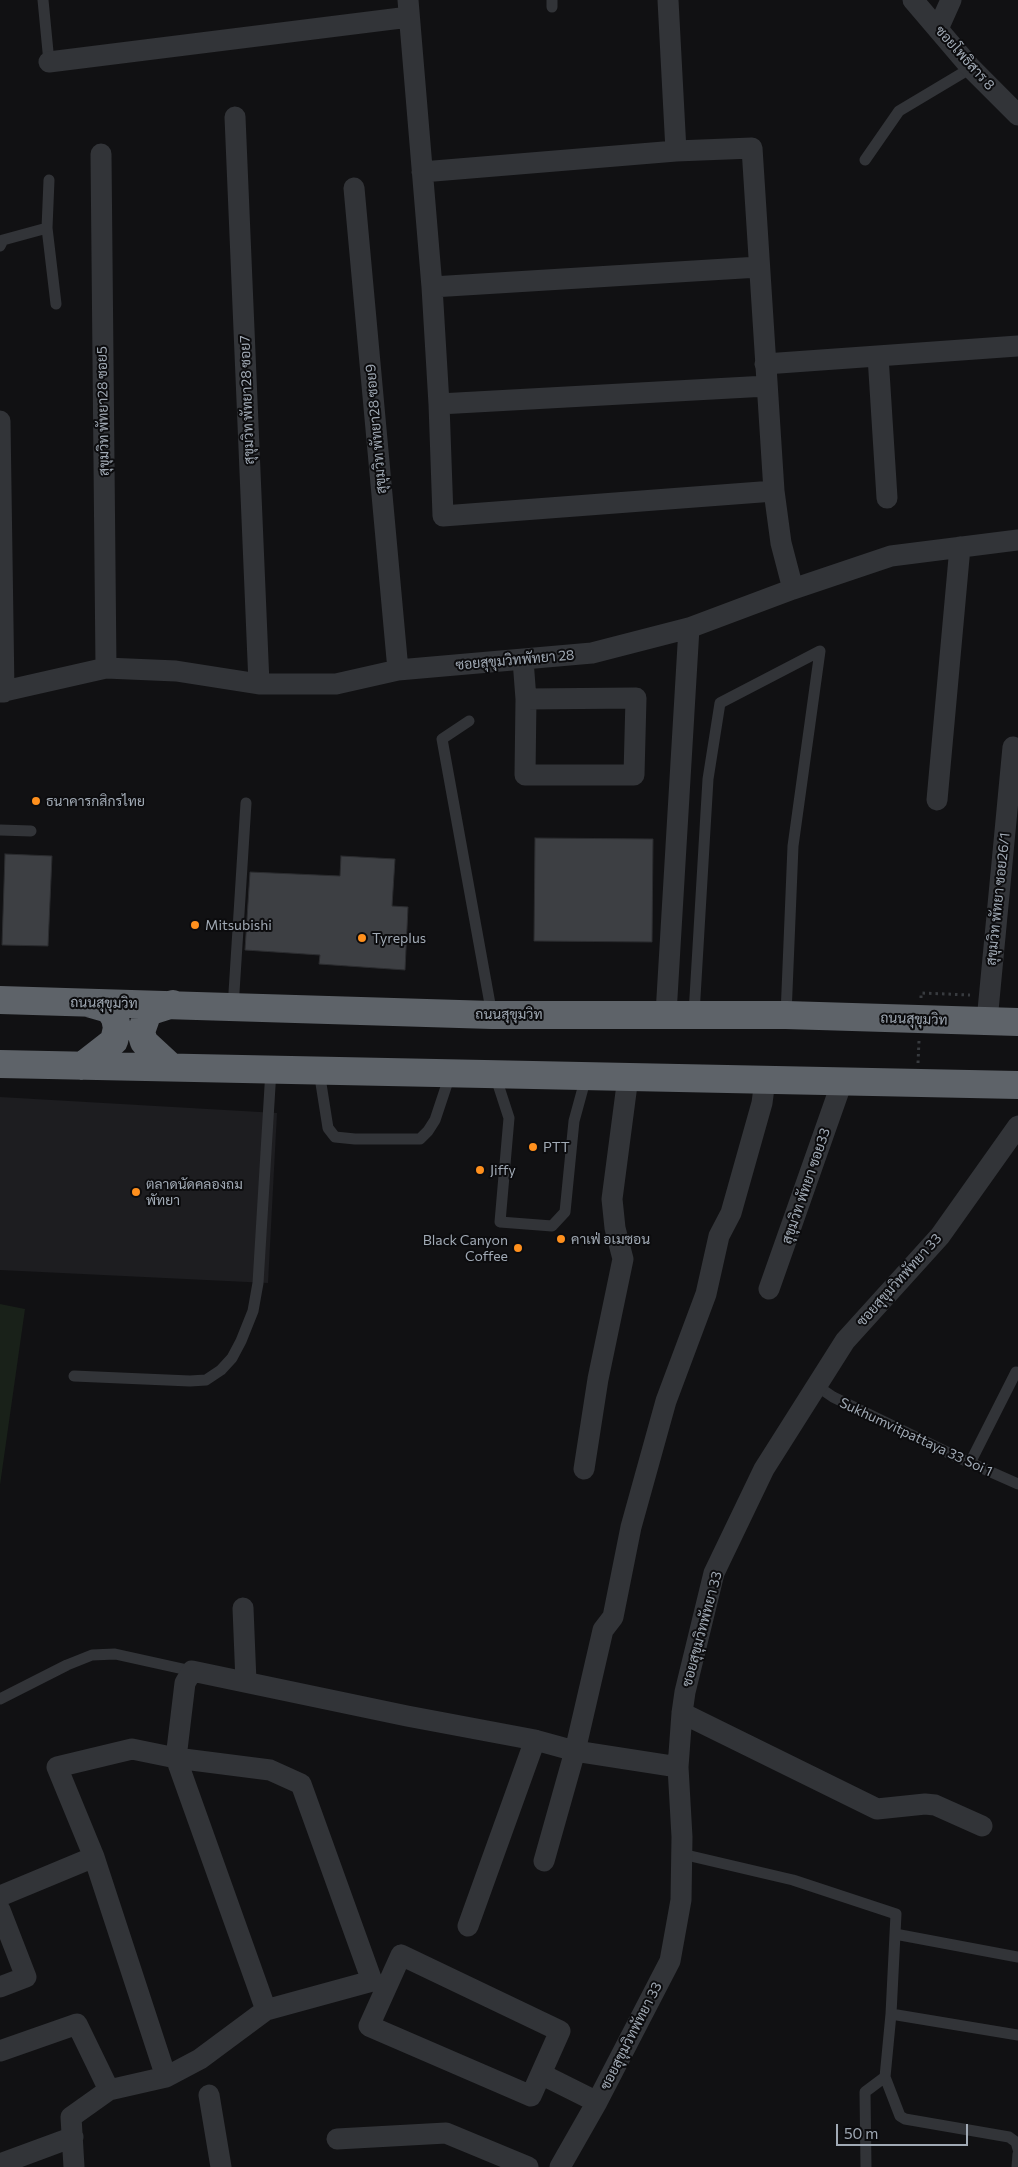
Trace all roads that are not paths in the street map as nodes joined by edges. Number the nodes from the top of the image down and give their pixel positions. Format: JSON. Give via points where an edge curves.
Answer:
{"nodes":[{"id":1,"x":43,"y":0,"type":"edge"},
{"id":2,"x":668,"y":0,"type":"edge"},
{"id":3,"x":913,"y":0,"type":"edge"},
{"id":4,"x":951,"y":0,"type":"edge"},
{"id":5,"x":408,"y":8,"type":"edge"},
{"id":6,"x":938,"y":29,"type":"junction"},
{"id":7,"x":49,"y":62,"type":"joint"},
{"id":8,"x":971,"y":68,"type":"junction"},
{"id":9,"x":1018,"y":115,"type":"edge"},
{"id":10,"x":235,"y":117,"type":"dead end"},
{"id":11,"x":676,"y":151,"type":"junction"},
{"id":12,"x":101,"y":154,"type":"dead end"},
{"id":13,"x":865,"y":160,"type":"dead end"},
{"id":14,"x":422,"y":172,"type":"junction"},
{"id":15,"x":49,"y":180,"type":"dead end"},
{"id":16,"x":354,"y":188,"type":"dead end"},
{"id":17,"x":48,"y":228,"type":"junction"},
{"id":18,"x":0,"y":246,"type":"edge"},
{"id":19,"x":759,"y":267,"type":"junction"},
{"id":20,"x":432,"y":288,"type":"junction"},
{"id":21,"x":56,"y":304,"type":"dead end"},
{"id":22,"x":1018,"y":346,"type":"edge"},
{"id":23,"x":878,"y":356,"type":"junction"},
{"id":24,"x":765,"y":364,"type":"junction"},
{"id":25,"x":767,"y":386,"type":"junction"},
{"id":26,"x":439,"y":404,"type":"junction"},
{"id":27,"x":0,"y":421,"type":"edge"},
{"id":28,"x":774,"y":491,"type":"junction"},
{"id":29,"x":887,"y":498,"type":"dead end"},
{"id":30,"x":1018,"y":540,"type":"edge"},
{"id":31,"x":960,"y":548,"type":"junction"},
{"id":32,"x":793,"y":589,"type":"junction"},
{"id":33,"x":689,"y":628,"type":"junction"},
{"id":34,"x":523,"y":660,"type":"junction"},
{"id":35,"x":106,"y":668,"type":"junction"},
{"id":36,"x":398,"y":670,"type":"junction"},
{"id":37,"x":258,"y":684,"type":"junction"},
{"id":38,"x":2,"y":692,"type":"edge"},
{"id":39,"x":526,"y":699,"type":"junction"},
{"id":40,"x":469,"y":721,"type":"dead end"},
{"id":41,"x":1013,"y":748,"type":"dead end"},
{"id":42,"x":937,"y":800,"type":"dead end"},
{"id":43,"x":246,"y":803,"type":"dead end"},
{"id":44,"x":0,"y":830,"type":"edge"},
{"id":45,"x":31,"y":831,"type":"dead end"},
{"id":46,"x":0,"y":1000,"type":"edge"},
{"id":47,"x":87,"y":1002,"type":"junction"},
{"id":48,"x":173,"y":1004,"type":"junction"},
{"id":49,"x":233,"y":1008,"type":"junction"},
{"id":50,"x":988,"y":1008,"type":"junction"},
{"id":51,"x":666,"y":1014,"type":"junction"},
{"id":52,"x":694,"y":1014,"type":"junction"},
{"id":53,"x":492,"y":1015,"type":"junction"},
{"id":54,"x":786,"y":1015,"type":"junction"},
{"id":55,"x":1018,"y":1022,"type":"edge"},
{"id":56,"x":0,"y":1064,"type":"edge"},
{"id":57,"x":82,"y":1066,"type":"junction"},
{"id":58,"x":172,"y":1067,"type":"junction"},
{"id":59,"x":271,"y":1070,"type":"junction"},
{"id":60,"x":319,"y":1071,"type":"junction"},
{"id":61,"x":450,"y":1074,"type":"junction"},
{"id":62,"x":495,"y":1075,"type":"junction"},
{"id":63,"x":586,"y":1077,"type":"junction"},
{"id":64,"x":628,"y":1077,"type":"junction"},
{"id":65,"x":765,"y":1080,"type":"junction"},
{"id":66,"x":842,"y":1082,"type":"junction"},
{"id":67,"x":1018,"y":1085,"type":"edge"},
{"id":68,"x":1018,"y":1126,"type":"edge"},
{"id":69,"x":769,"y":1289,"type":"dead end"},
{"id":70,"x":1016,"y":1372,"type":"dead end"},
{"id":71,"x":74,"y":1376,"type":"dead end"},
{"id":72,"x":817,"y":1386,"type":"junction"},
{"id":73,"x":970,"y":1463,"type":"junction"},
{"id":74,"x":584,"y":1469,"type":"dead end"},
{"id":75,"x":1018,"y":1484,"type":"edge"},
{"id":76,"x":243,"y":1608,"type":"dead end"},
{"id":77,"x":192,"y":1671,"type":"junction"},
{"id":78,"x":246,"y":1682,"type":"junction"},
{"id":79,"x":0,"y":1698,"type":"edge"},
{"id":80,"x":682,"y":1713,"type":"junction"},
{"id":81,"x":535,"y":1740,"type":"junction"},
{"id":82,"x":576,"y":1750,"type":"junction"},
{"id":83,"x":176,"y":1758,"type":"junction"},
{"id":84,"x":678,"y":1767,"type":"junction"},
{"id":85,"x":982,"y":1826,"type":"dead end"},
{"id":86,"x":682,"y":1854,"type":"junction"},
{"id":87,"x":94,"y":1857,"type":"junction"},
{"id":88,"x":544,"y":1861,"type":"dead end"},
{"id":89,"x":0,"y":1896,"type":"edge"},
{"id":90,"x":0,"y":1910,"type":"edge"},
{"id":91,"x":468,"y":1926,"type":"dead end"},
{"id":92,"x":895,"y":1934,"type":"junction"},
{"id":93,"x":1018,"y":1958,"type":"edge"},
{"id":94,"x":0,"y":1987,"type":"edge"},
{"id":95,"x":266,"y":2010,"type":"junction"},
{"id":96,"x":891,"y":2014,"type":"junction"},
{"id":97,"x":1018,"y":2035,"type":"edge"},
{"id":98,"x":0,"y":2051,"type":"edge"},
{"id":99,"x":541,"y":2074,"type":"junction"},
{"id":100,"x":885,"y":2076,"type":"junction"},
{"id":101,"x":166,"y":2077,"type":"junction"},
{"id":102,"x":109,"y":2090,"type":"junction"},
{"id":103,"x":209,"y":2095,"type":"dead end"},
{"id":104,"x":597,"y":2102,"type":"junction"},
{"id":105,"x":73,"y":2137,"type":"junction"},
{"id":106,"x":337,"y":2139,"type":"dead end"},
{"id":107,"x":1018,"y":2149,"type":"edge"},
{"id":108,"x":1018,"y":2154,"type":"edge"},
{"id":109,"x":0,"y":2164,"type":"edge"},
{"id":110,"x":74,"y":2167,"type":"edge"},
{"id":111,"x":221,"y":2167,"type":"edge"},
{"id":112,"x":528,"y":2167,"type":"edge"},
{"id":113,"x":560,"y":2167,"type":"edge"},
{"id":114,"x":866,"y":2167,"type":"edge"},
{"id":115,"x":1017,"y":2167,"type":"edge"}],
"edges":[{"from":1,"to":7,"type":"lane"},
{"from":2,"to":11,"type":"street"},
{"from":3,"to":6,"type":"street","name":"ซอยโพธิสาร 8"},
{"from":4,"to":6,"type":"street"},
{"from":5,"to":7,"type":"street"},
{"from":5,"to":14,"type":"street"},
{"from":6,"to":8,"type":"street","name":"ซอยโพธิสาร 8"},
{"from":8,"to":9,"type":"street","name":"ซอยโพธิสาร 8"},
{"from":8,"to":13,"type":"lane","via":[[899,111]]},
{"from":10,"to":37,"type":"street","name":"สุขุมวิท พัทยา28 ซอย7"},
{"from":11,"to":14,"type":"street"},
{"from":11,"to":19,"type":"street","via":[[752,148]]},
{"from":12,"to":35,"type":"street","name":"สุขุมวิท พัทยา28 ซอย5"},
{"from":14,"to":20,"type":"street"},
{"from":15,"to":17,"type":"lane"},
{"from":16,"to":36,"type":"street","name":"สุขุมวิท พัทยา28 ซอย9"},
{"from":17,"to":18,"type":"lane","via":[[4,240]]},
{"from":17,"to":21,"type":"lane"},
{"from":19,"to":20,"type":"street"},
{"from":19,"to":24,"type":"street"},
{"from":20,"to":26,"type":"street"},
{"from":22,"to":23,"type":"street"},
{"from":23,"to":24,"type":"street"},
{"from":23,"to":29,"type":"street"},
{"from":24,"to":25,"type":"street"},
{"from":25,"to":26,"type":"street"},
{"from":25,"to":28,"type":"street"},
{"from":26,"to":28,"type":"street","via":[[443,516]]},
{"from":27,"to":38,"type":"street"},
{"from":28,"to":32,"type":"street","via":[[780,543]]},
{"from":30,"to":31,"type":"street","name":"ซอยสุขุมวิทพัทยา 28"},
{"from":31,"to":32,"type":"street","name":"ซอยสุขุมวิทพัทยา 28","via":[[891,556]]},
{"from":31,"to":42,"type":"street"},
{"from":32,"to":33,"type":"street","name":"ซอยสุขุมวิทพัทยา 28"},
{"from":33,"to":34,"type":"street","name":"ซอยสุขุมวิทพัทยา 28","via":[[592,653]]},
{"from":33,"to":51,"type":"street"},
{"from":34,"to":36,"type":"street","name":"ซอยสุขุมวิทพัทยา 28"},
{"from":34,"to":39,"type":"street"},
{"from":35,"to":37,"type":"street","name":"ซอยสุขุมวิทพัทยา 28","via":[[176,670]]},
{"from":35,"to":38,"type":"street","name":"ซอยสุขุมวิทพัทยา 28"},
{"from":36,"to":37,"type":"street","name":"ซอยสุขุมวิทพัทยา 28","via":[[336,684]]},
{"from":39,"to":39,"type":"street","via":[[525,775],[634,775],[636,698]]},
{"from":40,"to":53,"type":"lane","via":[[442,739]]},
{"from":41,"to":50,"type":"street","name":"สุขุมวิท พัทยา ซอย26/1"},
{"from":43,"to":49,"type":"lane"},
{"from":44,"to":45,"type":"lane"},
{"from":46,"to":47,"type":"highway","name":"ถนนสุขุมวิท"},
{"from":47,"to":48,"type":"highway","name":"ถนนสุขุมวิท"},
{"from":47,"to":57,"type":"highway","via":[[109,1009],[117,1028],[114,1042]]},
{"from":48,"to":49,"type":"highway","name":"ถนนสุขุมวิท"},
{"from":48,"to":58,"type":"highway","via":[[148,1012],[140,1032],[144,1042]]},
{"from":49,"to":53,"type":"highway","name":"ถนนสุขุมวิท"},
{"from":50,"to":54,"type":"highway","name":"ถนนสุขุมวิท"},
{"from":50,"to":55,"type":"highway","name":"ถนนสุขุมวิท"},
{"from":51,"to":52,"type":"highway","name":"ถนนสุขุมวิท"},
{"from":51,"to":53,"type":"highway","name":"ถนนสุขุมวิท"},
{"from":52,"to":54,"type":"highway","name":"ถนนสุขุมวิท"},
{"from":52,"to":54,"type":"lane","via":[[708,778],[720,703],[820,651],[793,846]]},
{"from":56,"to":57,"type":"highway"},
{"from":57,"to":58,"type":"highway"},
{"from":58,"to":59,"type":"highway"},
{"from":59,"to":60,"type":"highway"},
{"from":59,"to":71,"type":"lane","via":[[258,1283],[253,1311],[232,1358],[206,1380]]},
{"from":60,"to":61,"type":"highway"},
{"from":60,"to":61,"type":"lane","via":[[328,1128],[335,1137],[355,1139],[420,1139],[435,1120]]},
{"from":61,"to":62,"type":"highway"},
{"from":62,"to":63,"type":"highway"},
{"from":62,"to":63,"type":"lane","via":[[509,1118],[500,1222],[552,1226],[565,1212],[574,1121]]},
{"from":63,"to":64,"type":"highway"},
{"from":64,"to":65,"type":"highway"},
{"from":64,"to":74,"type":"street","via":[[612,1199],[623,1259],[598,1379]]},
{"from":65,"to":66,"type":"highway"},
{"from":65,"to":82,"type":"street","via":[[762,1103],[731,1213],[718,1236],[706,1294],[666,1401],[631,1526],[613,1617],[603,1630]]},
{"from":66,"to":67,"type":"highway"},
{"from":66,"to":69,"type":"street","name":"สุขุมวิท พัทยา ซอย33"},
{"from":68,"to":72,"type":"street","name":"ซอยสุขุมวิทพัทยา 33","via":[[940,1236],[845,1341]]},
{"from":70,"to":73,"type":"lane"},
{"from":72,"to":73,"type":"lane","name":"Sukhumvitpattaya 33 Soi 1","via":[[833,1397]]},
{"from":72,"to":80,"type":"street","name":"ซอยสุขุมวิทพัทยา 33","via":[[764,1469],[714,1573]]},
{"from":73,"to":75,"type":"lane","name":"Sukhumvitpattaya 33 Soi 1"},
{"from":76,"to":78,"type":"street"},
{"from":77,"to":78,"type":"street"},
{"from":77,"to":79,"type":"lane","via":[[115,1654],[92,1655]]},
{"from":77,"to":83,"type":"street","via":[[185,1683]]},
{"from":78,"to":81,"type":"street"},
{"from":80,"to":84,"type":"street","name":"ซอยสุขุมวิทพัทยา 33"},
{"from":80,"to":85,"type":"street","via":[[877,1809],[935,1805]]},
{"from":81,"to":82,"type":"street"},
{"from":81,"to":91,"type":"street"},
{"from":82,"to":84,"type":"street"},
{"from":82,"to":88,"type":"street"},
{"from":83,"to":87,"type":"street","via":[[132,1749],[58,1767]]},
{"from":83,"to":95,"type":"street"},
{"from":83,"to":95,"type":"street","via":[[270,1770],[301,1784],[372,1981]]},
{"from":84,"to":86,"type":"street","name":"ซอยสุขุมวิทพัทยา 33"},
{"from":86,"to":92,"type":"lane","via":[[793,1880],[896,1914]]},
{"from":86,"to":104,"type":"street","name":"ซอยสุขุมวิทพัทยา 33","via":[[682,1900],[670,1961]]},
{"from":87,"to":89,"type":"street"},
{"from":87,"to":101,"type":"street"},
{"from":90,"to":94,"type":"street","via":[[26,1977]]},
{"from":92,"to":93,"type":"lane"},
{"from":92,"to":96,"type":"lane"},
{"from":95,"to":101,"type":"street","via":[[200,2059]]},
{"from":96,"to":97,"type":"lane"},
{"from":96,"to":100,"type":"lane"},
{"from":98,"to":102,"type":"street","via":[[77,2024]]},
{"from":99,"to":99,"type":"street","via":[[560,2032],[400,1956],[369,2026],[531,2096]]},
{"from":99,"to":104,"type":"street"},
{"from":100,"to":107,"type":"lane","via":[[900,2116],[905,2119],[1009,2137],[1016,2142]]},
{"from":100,"to":114,"type":"lane","via":[[865,2092]]},
{"from":101,"to":102,"type":"street"},
{"from":102,"to":105,"type":"street","via":[[71,2117]]},
{"from":103,"to":111,"type":"street"},
{"from":104,"to":113,"type":"street","name":"ซอยสุขุมวิทพัทยา 33"},
{"from":105,"to":109,"type":"street"},
{"from":105,"to":110,"type":"street"},
{"from":106,"to":112,"type":"street","via":[[446,2134]]},
{"from":108,"to":115,"type":"lane"}]}
